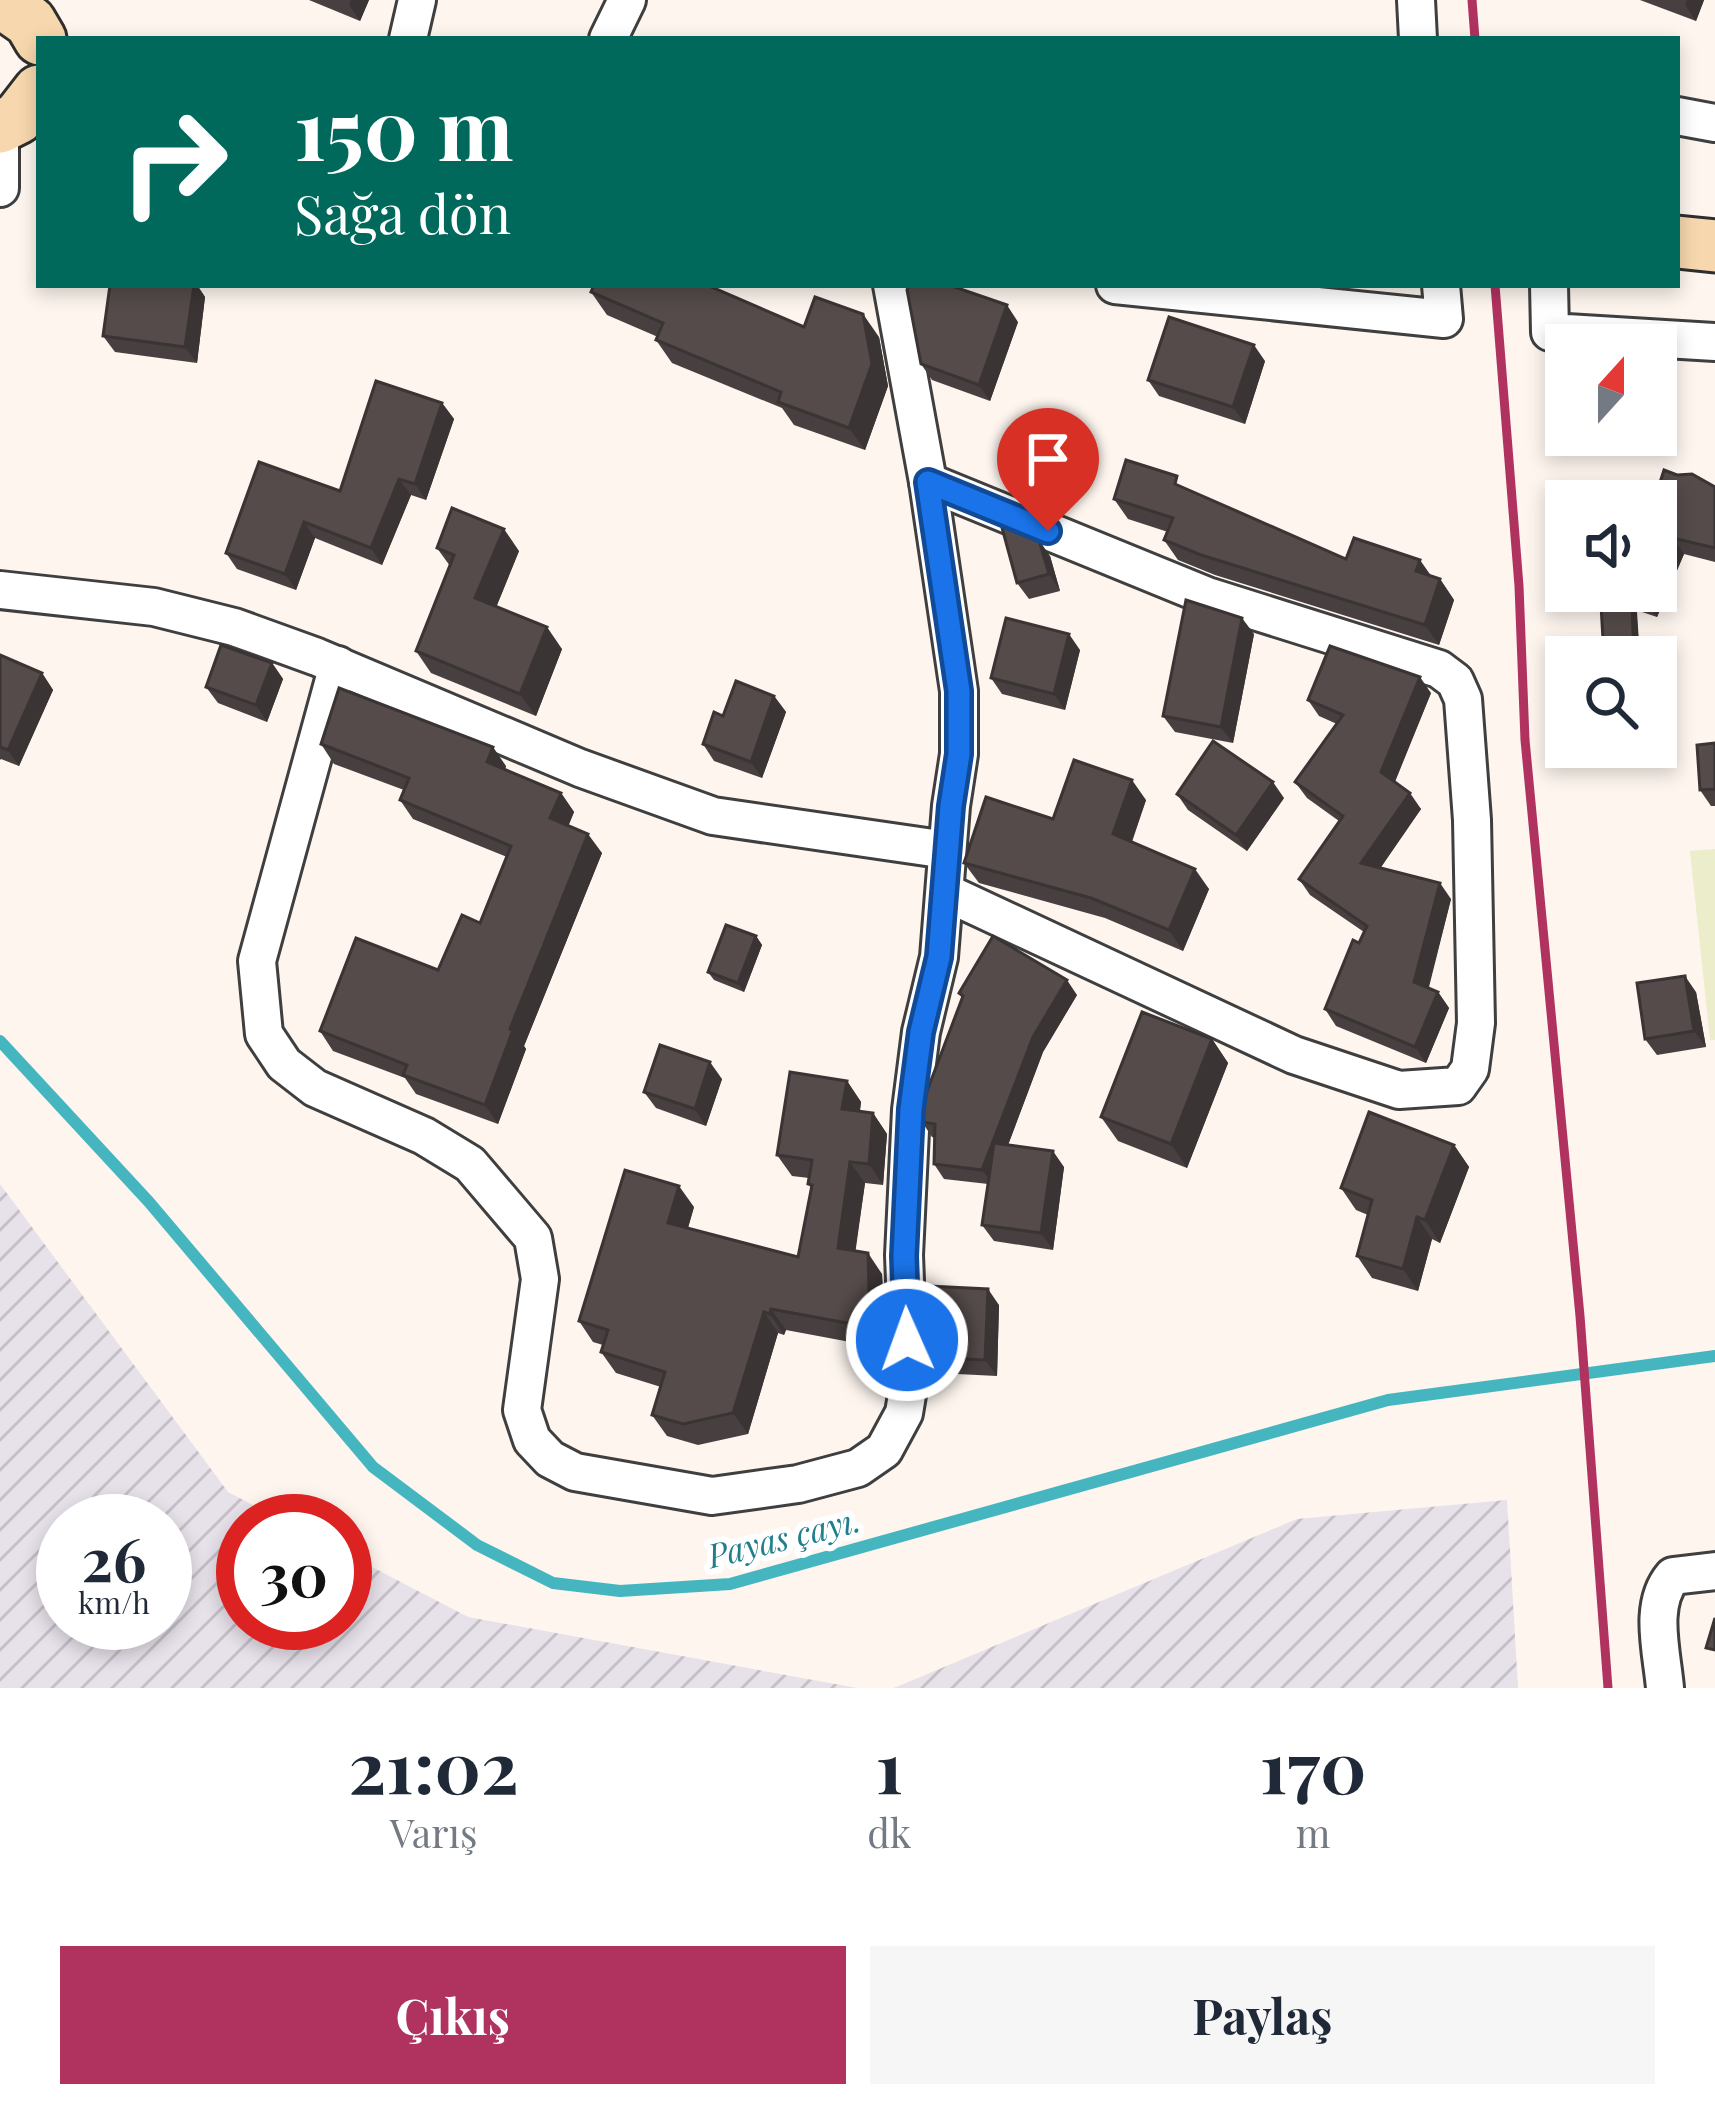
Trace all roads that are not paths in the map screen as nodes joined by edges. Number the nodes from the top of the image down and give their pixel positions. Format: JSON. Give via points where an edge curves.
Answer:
{"nodes":[{"id":1,"x":417,"y":0,"type":"edge"},
{"id":2,"x":627,"y":0,"type":"edge"},
{"id":3,"x":1416,"y":0,"type":"edge"},
{"id":4,"x":0,"y":1,"type":"edge"},
{"id":5,"x":37,"y":36,"type":"edge"},
{"id":6,"x":409,"y":36,"type":"edge"},
{"id":7,"x":609,"y":36,"type":"edge"},
{"id":8,"x":1418,"y":36,"type":"edge"},
{"id":9,"x":1680,"y":117,"type":"edge"},
{"id":10,"x":1715,"y":123,"type":"edge"},
{"id":11,"x":1680,"y":242,"type":"edge"},
{"id":12,"x":1715,"y":246,"type":"edge"},
{"id":13,"x":893,"y":288,"type":"edge"},
{"id":14,"x":1144,"y":288,"type":"edge"},
{"id":15,"x":1441,"y":288,"type":"edge"},
{"id":16,"x":1549,"y":288,"type":"edge"},
{"id":17,"x":1715,"y":342,"type":"edge"},
{"id":18,"x":928,"y":482,"type":"junction"},
{"id":19,"x":0,"y":590,"type":"edge"},
{"id":20,"x":338,"y":665,"type":"junction"},
{"id":21,"x":947,"y":850,"type":"junction"},
{"id":22,"x":945,"y":892,"type":"junction"},
{"id":23,"x":1715,"y":1570,"type":"edge"},
{"id":24,"x":1665,"y":1688,"type":"edge"}],
"edges":[{"from":1,"to":6,"type":"street"},
{"from":2,"to":7,"type":"street"},
{"from":3,"to":8,"type":"street"},
{"from":4,"to":5,"type":"street"},
{"from":9,"to":10,"type":"street"},
{"from":11,"to":12,"type":"street"},
{"from":13,"to":18,"type":"street"},
{"from":14,"to":15,"type":"street","via":[[1444,319]]},
{"from":16,"to":17,"type":"street","via":[[1550,332]]},
{"from":18,"to":21,"type":"street","via":[[959,691]]},
{"from":18,"to":22,"type":"street","via":[[1207,596],[1439,669],[1455,681],[1472,820],[1470,1069],[1458,1086],[1399,1090],[1294,1055]]},
{"from":19,"to":20,"type":"street","via":[[154,608]]},
{"from":20,"to":21,"type":"street","via":[[713,816]]},
{"from":20,"to":22,"type":"street","via":[[257,961],[264,1034],[284,1064],[315,1088],[470,1164],[533,1238],[540,1279],[522,1410],[532,1441],[575,1472],[712,1496],[858,1468],[884,1450],[909,1383],[911,1109]]},
{"from":21,"to":22,"type":"street"},
{"from":23,"to":24,"type":"street","via":[[1673,1576],[1662,1590]]}]}
